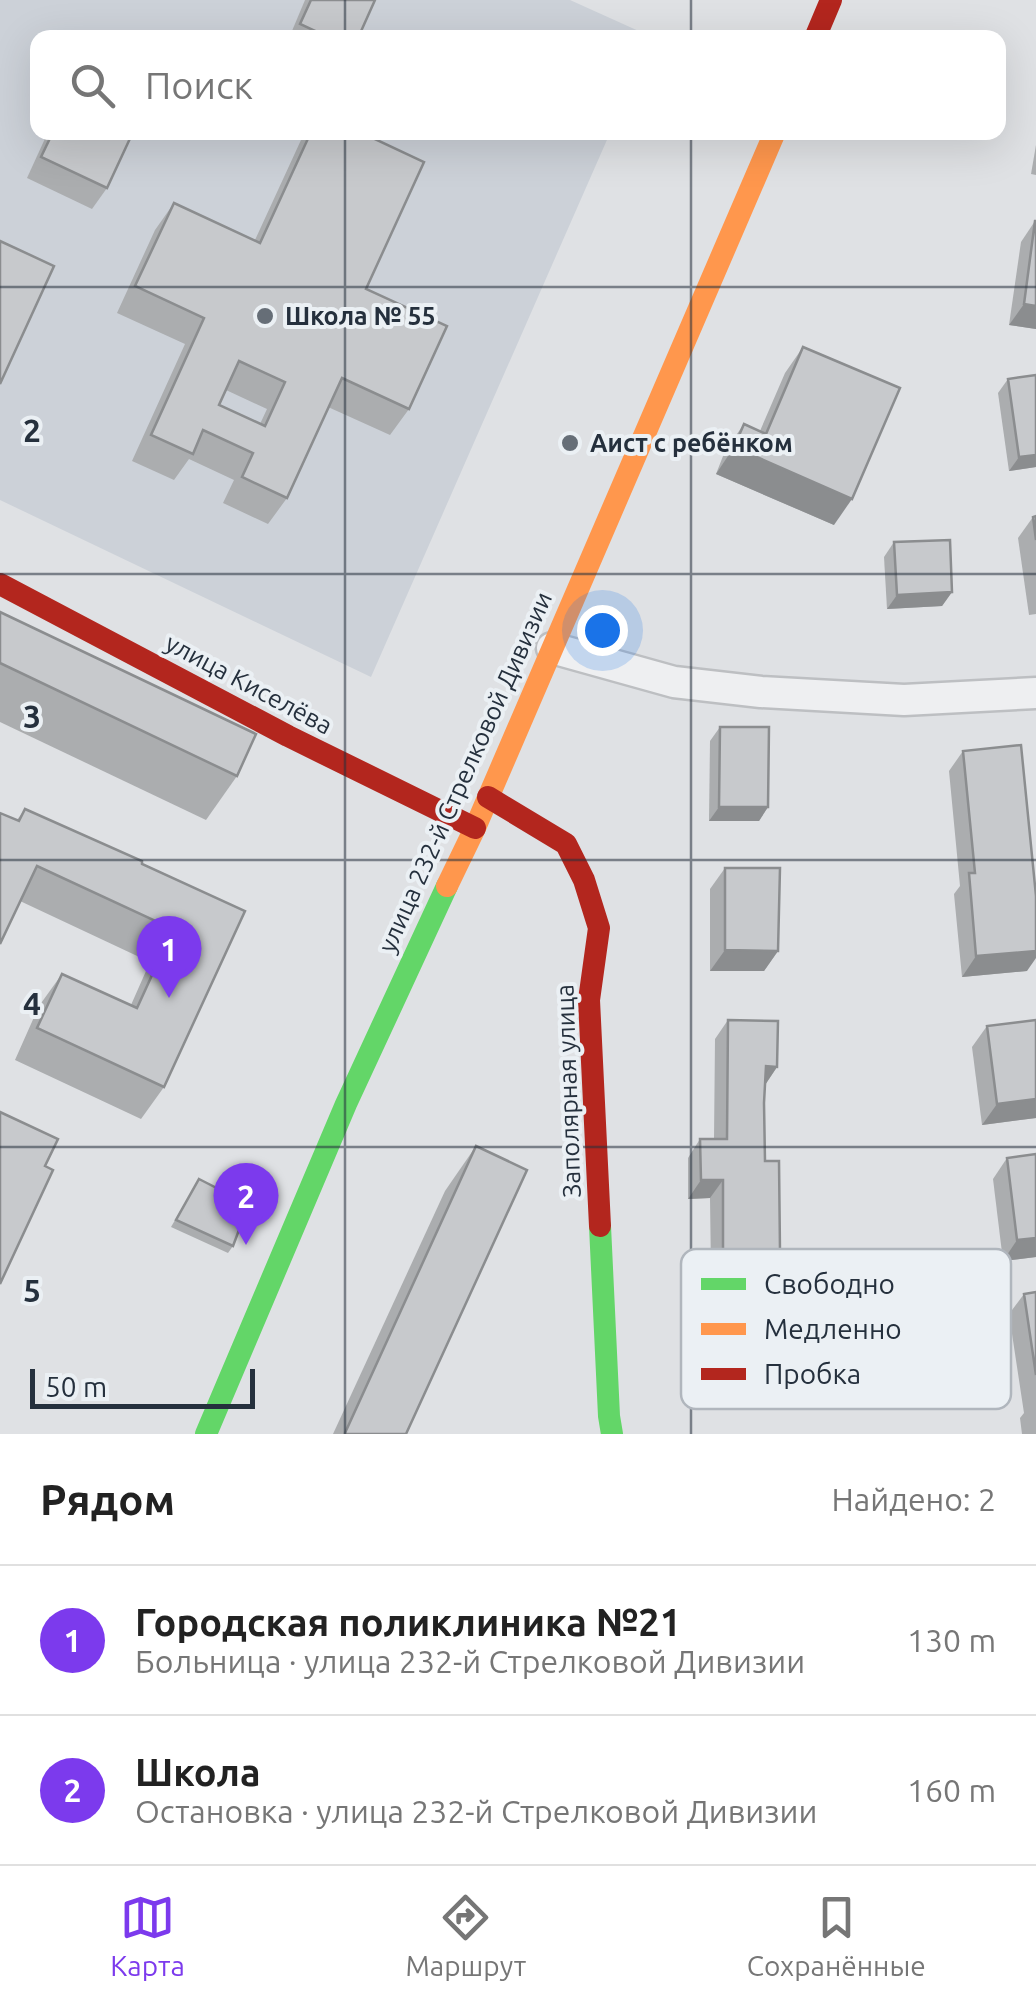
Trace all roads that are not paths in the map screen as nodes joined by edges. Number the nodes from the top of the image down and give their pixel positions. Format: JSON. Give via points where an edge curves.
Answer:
{"nodes":[{"id":1,"x":831,"y":0,"type":"edge"},
{"id":2,"x":818,"y":30,"type":"edge"},
{"id":3,"x":772,"y":140,"type":"edge"},
{"id":4,"x":0,"y":584,"type":"edge"},
{"id":5,"x":552,"y":648,"type":"junction"},
{"id":6,"x":1036,"y":693,"type":"edge"},
{"id":7,"x":488,"y":797,"type":"junction"},
{"id":8,"x":475,"y":828,"type":"junction"},
{"id":9,"x":206,"y":1434,"type":"edge"},
{"id":10,"x":612,"y":1434,"type":"edge"}],
"edges":[{"from":1,"to":2,"type":"street"},
{"from":3,"to":5,"type":"street","name":"улица 232-й Стрелковой Дивизии"},
{"from":4,"to":8,"type":"street","name":"улица Киселёва"},
{"from":5,"to":6,"type":"street","via":[[674,682],[760,692],[904,700]]},
{"from":5,"to":7,"type":"street","name":"улица 232-й Стрелковой Дивизии"},
{"from":7,"to":8,"type":"street","name":"улица 232-й Стрелковой Дивизии"},
{"from":7,"to":10,"type":"street","name":"Заполярная улица","via":[[566,844],[598,928],[588,1000]]},
{"from":8,"to":9,"type":"street","name":"улица 232-й Стрелковой Дивизии","via":[[346,1104]]}]}
